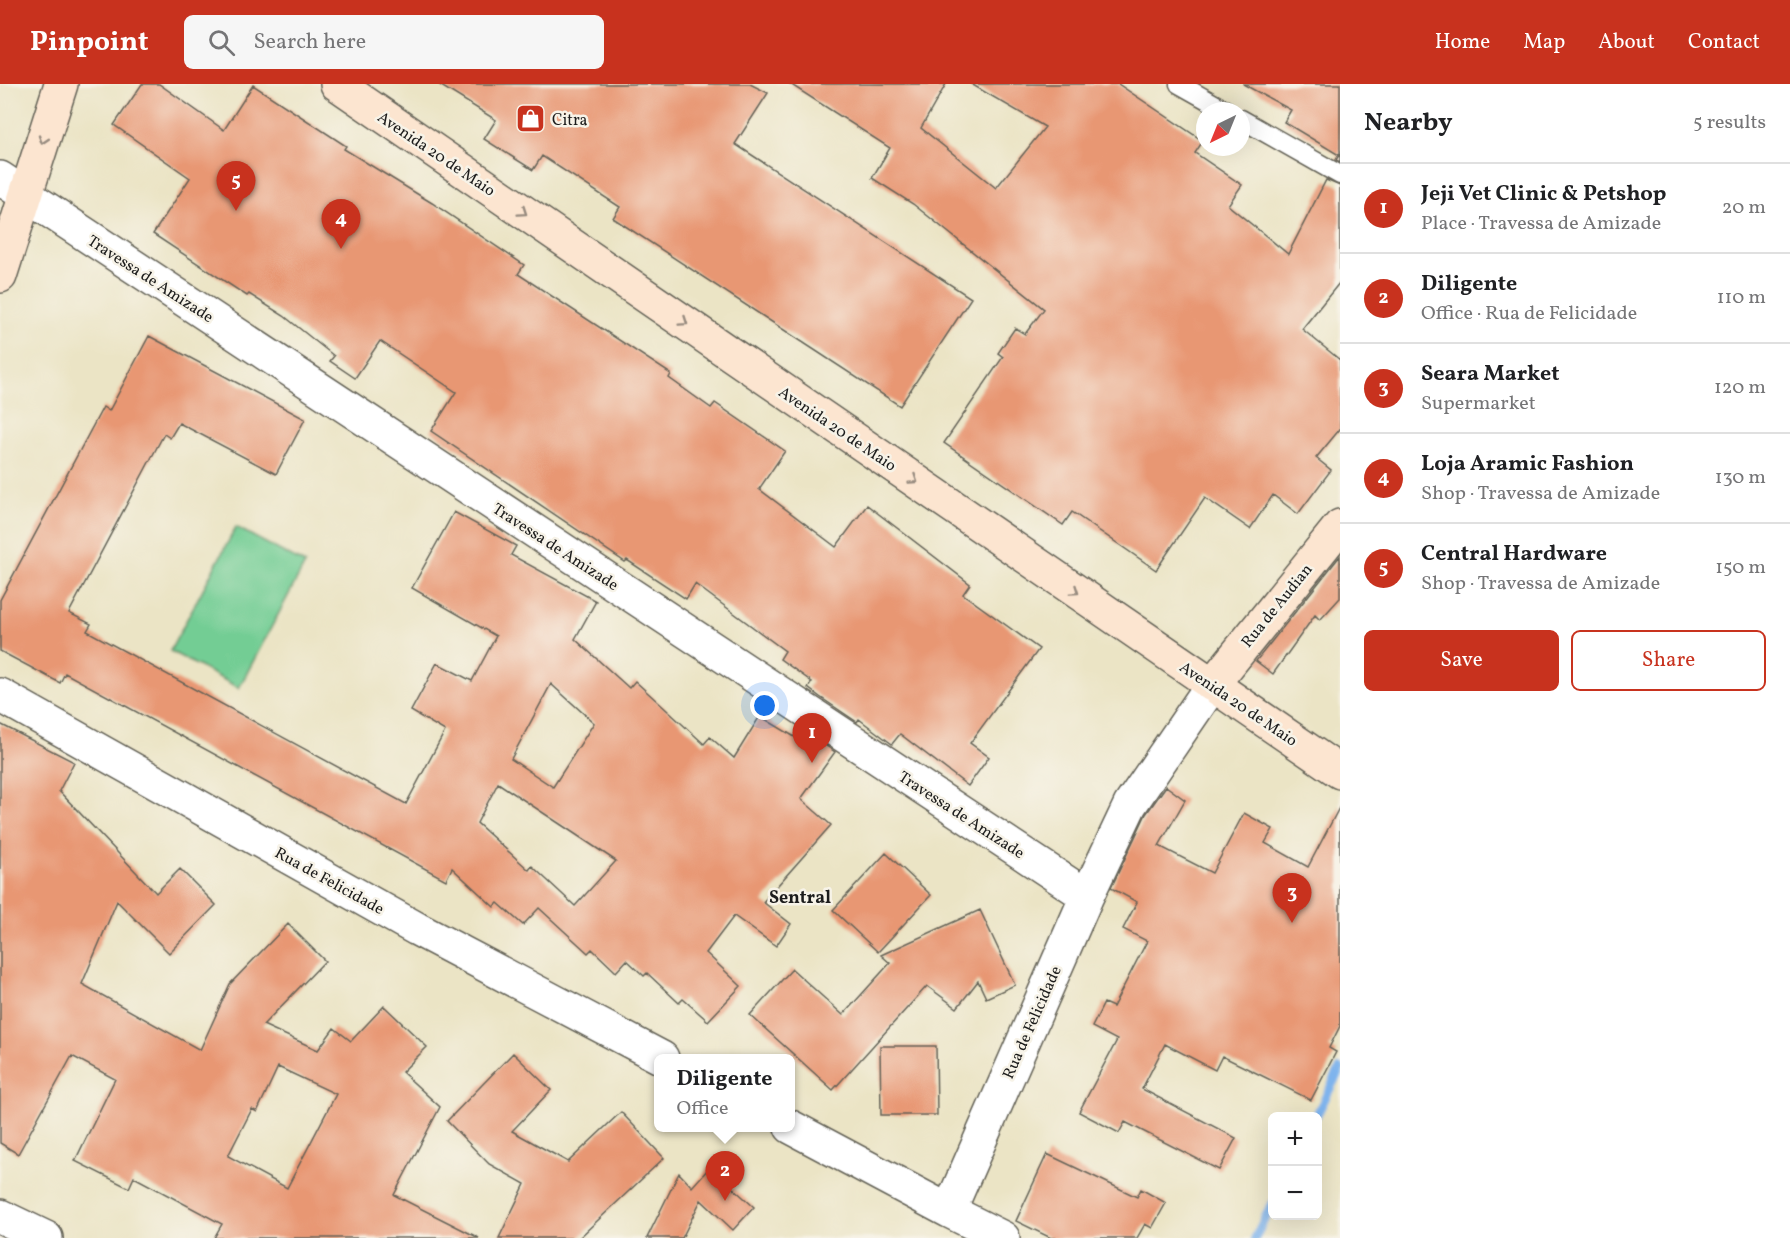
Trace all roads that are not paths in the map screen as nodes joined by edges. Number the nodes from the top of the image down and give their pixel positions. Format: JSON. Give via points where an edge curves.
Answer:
{"nodes":[{"id":1,"x":61,"y":84,"type":"edge"},
{"id":2,"x":337,"y":84,"type":"edge"},
{"id":3,"x":1179,"y":84,"type":"edge"},
{"id":4,"x":1211,"y":102,"type":"edge"},
{"id":5,"x":1250,"y":123,"type":"edge"},
{"id":6,"x":1340,"y":175,"type":"edge"},
{"id":7,"x":13,"y":187,"type":"edge"},
{"id":8,"x":0,"y":276,"type":"edge"},
{"id":9,"x":1340,"y":526,"type":"edge"},
{"id":10,"x":1212,"y":685,"type":"junction"},
{"id":11,"x":0,"y":695,"type":"edge"},
{"id":12,"x":1340,"y":772,"type":"edge"},
{"id":13,"x":1087,"y":896,"type":"junction"},
{"id":14,"x":654,"y":1055,"type":"edge"},
{"id":15,"x":795,"y":1129,"type":"edge"},
{"id":16,"x":949,"y":1211,"type":"junction"},
{"id":17,"x":0,"y":1216,"type":"edge"},
{"id":18,"x":46,"y":1238,"type":"edge"},
{"id":19,"x":1003,"y":1238,"type":"edge"}],
"edges":[{"from":1,"to":7,"type":"main road","one_way":true},
{"from":2,"to":10,"type":"main road","name":"Avenida 20 de Maio","one_way":true},
{"from":3,"to":4,"type":"lane"},
{"from":5,"to":6,"type":"lane"},
{"from":7,"to":8,"type":"main road"},
{"from":7,"to":13,"type":"street","name":"Travessa de Amizade"},
{"from":9,"to":10,"type":"main road","name":"Rua de Audian"},
{"from":10,"to":12,"type":"main road","name":"Avenida 20 de Maio"},
{"from":10,"to":13,"type":"street","name":"Rua de Felicidade","via":[[1130,805]]},
{"from":11,"to":14,"type":"street","name":"Rua de Felicidade","via":[[407,923]]},
{"from":13,"to":16,"type":"street","name":"Rua de Felicidade"},
{"from":15,"to":16,"type":"street"},
{"from":16,"to":19,"type":"street"},
{"from":17,"to":18,"type":"street"}]}
